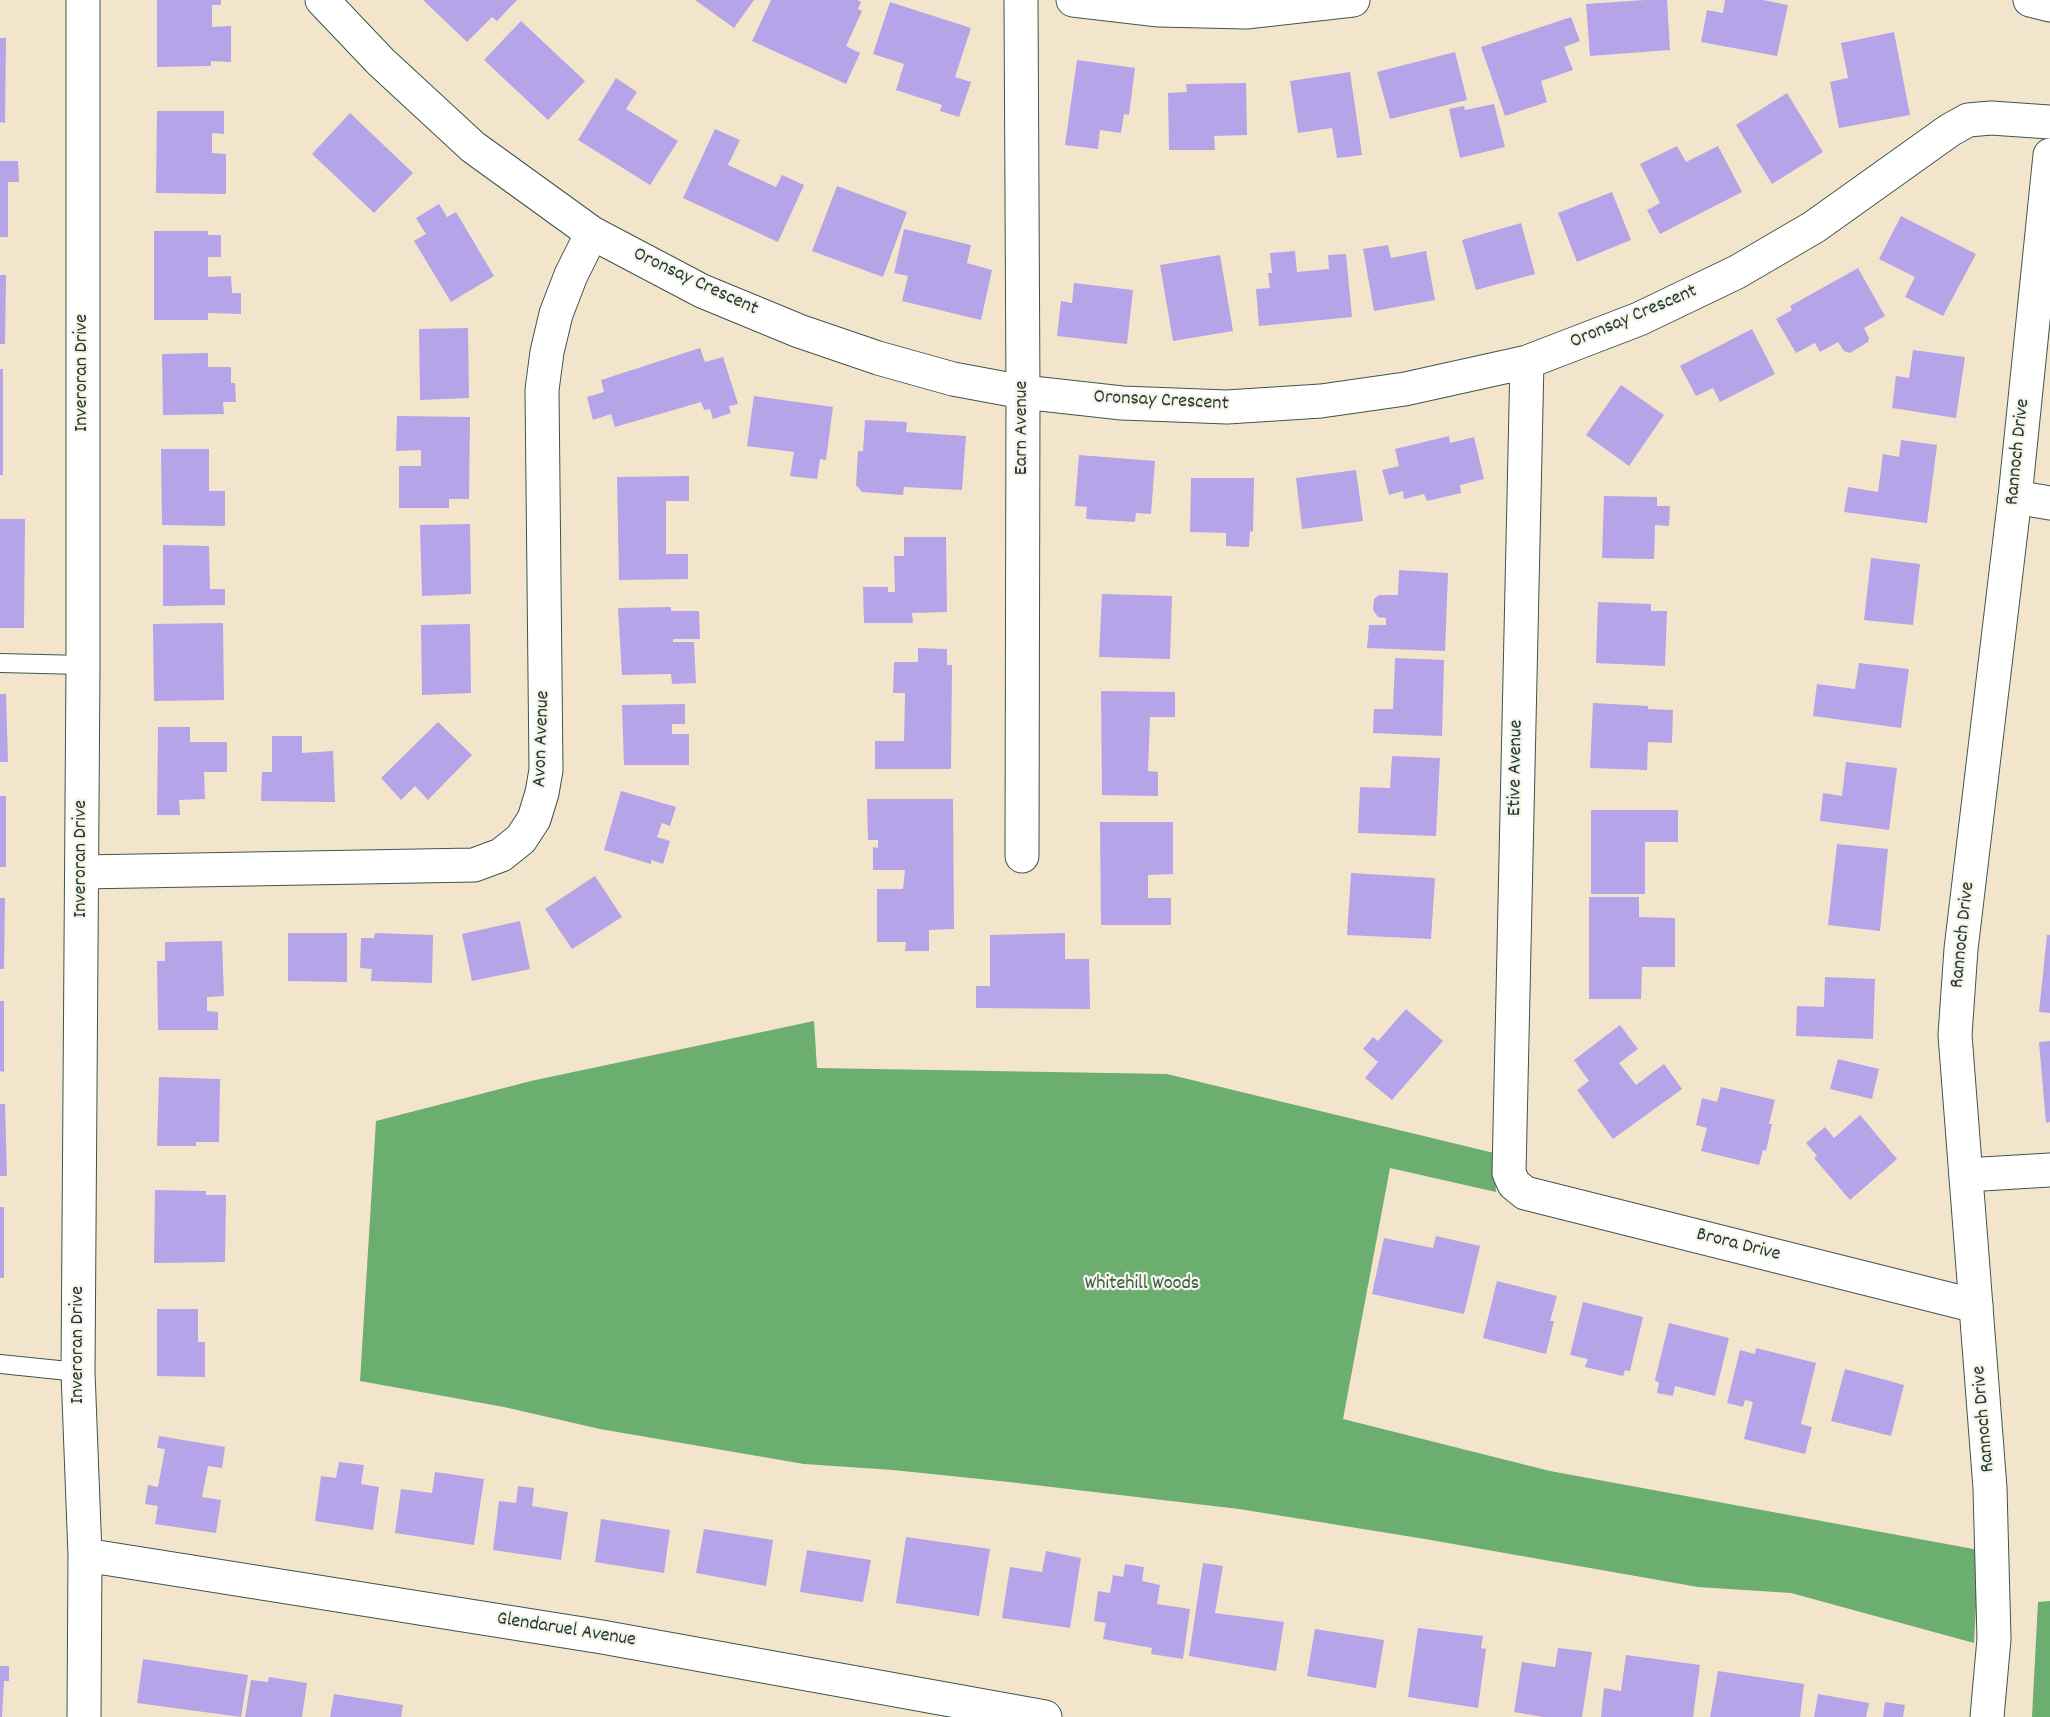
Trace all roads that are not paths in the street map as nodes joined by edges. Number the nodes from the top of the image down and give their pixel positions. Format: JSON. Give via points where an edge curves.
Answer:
{"nodes":[{"id":1,"x":83,"y":0,"type":"edge"},
{"id":2,"x":322,"y":0,"type":"edge"},
{"id":3,"x":1021,"y":0,"type":"edge"},
{"id":4,"x":1073,"y":0,"type":"edge"},
{"id":5,"x":1353,"y":0,"type":"edge"},
{"id":6,"x":2030,"y":0,"type":"edge"},
{"id":7,"x":2050,"y":5,"type":"edge"},
{"id":8,"x":2050,"y":122,"type":"edge"},
{"id":9,"x":2050,"y":155,"type":"edge"},
{"id":10,"x":592,"y":233,"type":"junction"},
{"id":11,"x":1527,"y":362,"type":"junction"},
{"id":12,"x":1023,"y":392,"type":"junction"},
{"id":13,"x":2015,"y":497,"type":"junction"},
{"id":14,"x":2050,"y":503,"type":"edge"},
{"id":15,"x":0,"y":663,"type":"edge"},
{"id":16,"x":83,"y":665,"type":"junction"},
{"id":17,"x":1022,"y":856,"type":"dead end"},
{"id":18,"x":82,"y":872,"type":"junction"},
{"id":19,"x":2050,"y":1170,"type":"edge"},
{"id":20,"x":1509,"y":1173,"type":"joint"},
{"id":21,"x":1966,"y":1175,"type":"junction"},
{"id":22,"x":1976,"y":1305,"type":"junction"},
{"id":23,"x":0,"y":1364,"type":"edge"},
{"id":24,"x":78,"y":1372,"type":"junction"},
{"id":25,"x":85,"y":1555,"type":"junction"},
{"id":26,"x":84,"y":1717,"type":"edge"},
{"id":27,"x":1045,"y":1717,"type":"edge"},
{"id":28,"x":1987,"y":1717,"type":"edge"}],
"edges":[{"from":1,"to":16,"type":"street","name":"Inveroran Drive"},
{"from":2,"to":10,"type":"street","name":"Oronsay Crescent","via":[[381,62],[473,147]]},
{"from":3,"to":12,"type":"street","name":"Earn Avenue"},
{"from":4,"to":5,"type":"street","via":[[1159,10],[1246,12]]},
{"from":6,"to":7,"type":"street"},
{"from":8,"to":11,"type":"street","name":"Oronsay Crescent","via":[[1968,120],[1814,226],[1737,272],[1639,319]]},
{"from":9,"to":13,"type":"street","name":"Rannoch Drive"},
{"from":10,"to":12,"type":"street","name":"Oronsay Crescent","via":[[702,291],[799,331],[953,379]]},
{"from":10,"to":18,"type":"street","name":"Avon Avenue","via":[[556,314],[542,390],[546,770],[534,819],[521,839],[501,855],[474,865]]},
{"from":11,"to":12,"type":"street","name":"Oronsay Crescent","via":[[1404,389],[1309,402],[1227,406],[1133,404]]},
{"from":11,"to":20,"type":"street","name":"Etive Avenue"},
{"from":12,"to":17,"type":"street","name":"Earn Avenue"},
{"from":13,"to":14,"type":"street"},
{"from":13,"to":21,"type":"street","name":"Rannoch Drive","via":[[1961,949],[1955,1035]]},
{"from":15,"to":16,"type":"lane"},
{"from":16,"to":18,"type":"street","name":"Inveroran Drive"},
{"from":18,"to":24,"type":"street","name":"Inveroran Drive"},
{"from":19,"to":21,"type":"street"},
{"from":20,"to":22,"type":"street","name":"Brora Drive","via":[[1525,1193]]},
{"from":21,"to":22,"type":"street","name":"Rannoch Drive"},
{"from":22,"to":28,"type":"street","name":"Rannoch Drive","via":[[1990,1488],[1994,1639]]},
{"from":23,"to":24,"type":"lane"},
{"from":24,"to":25,"type":"street","name":"Inveroran Drive"},
{"from":25,"to":26,"type":"street","name":"Inveroran Drive"},
{"from":25,"to":27,"type":"street","name":"Glendaruel Avenue","via":[[602,1637]]}]}
